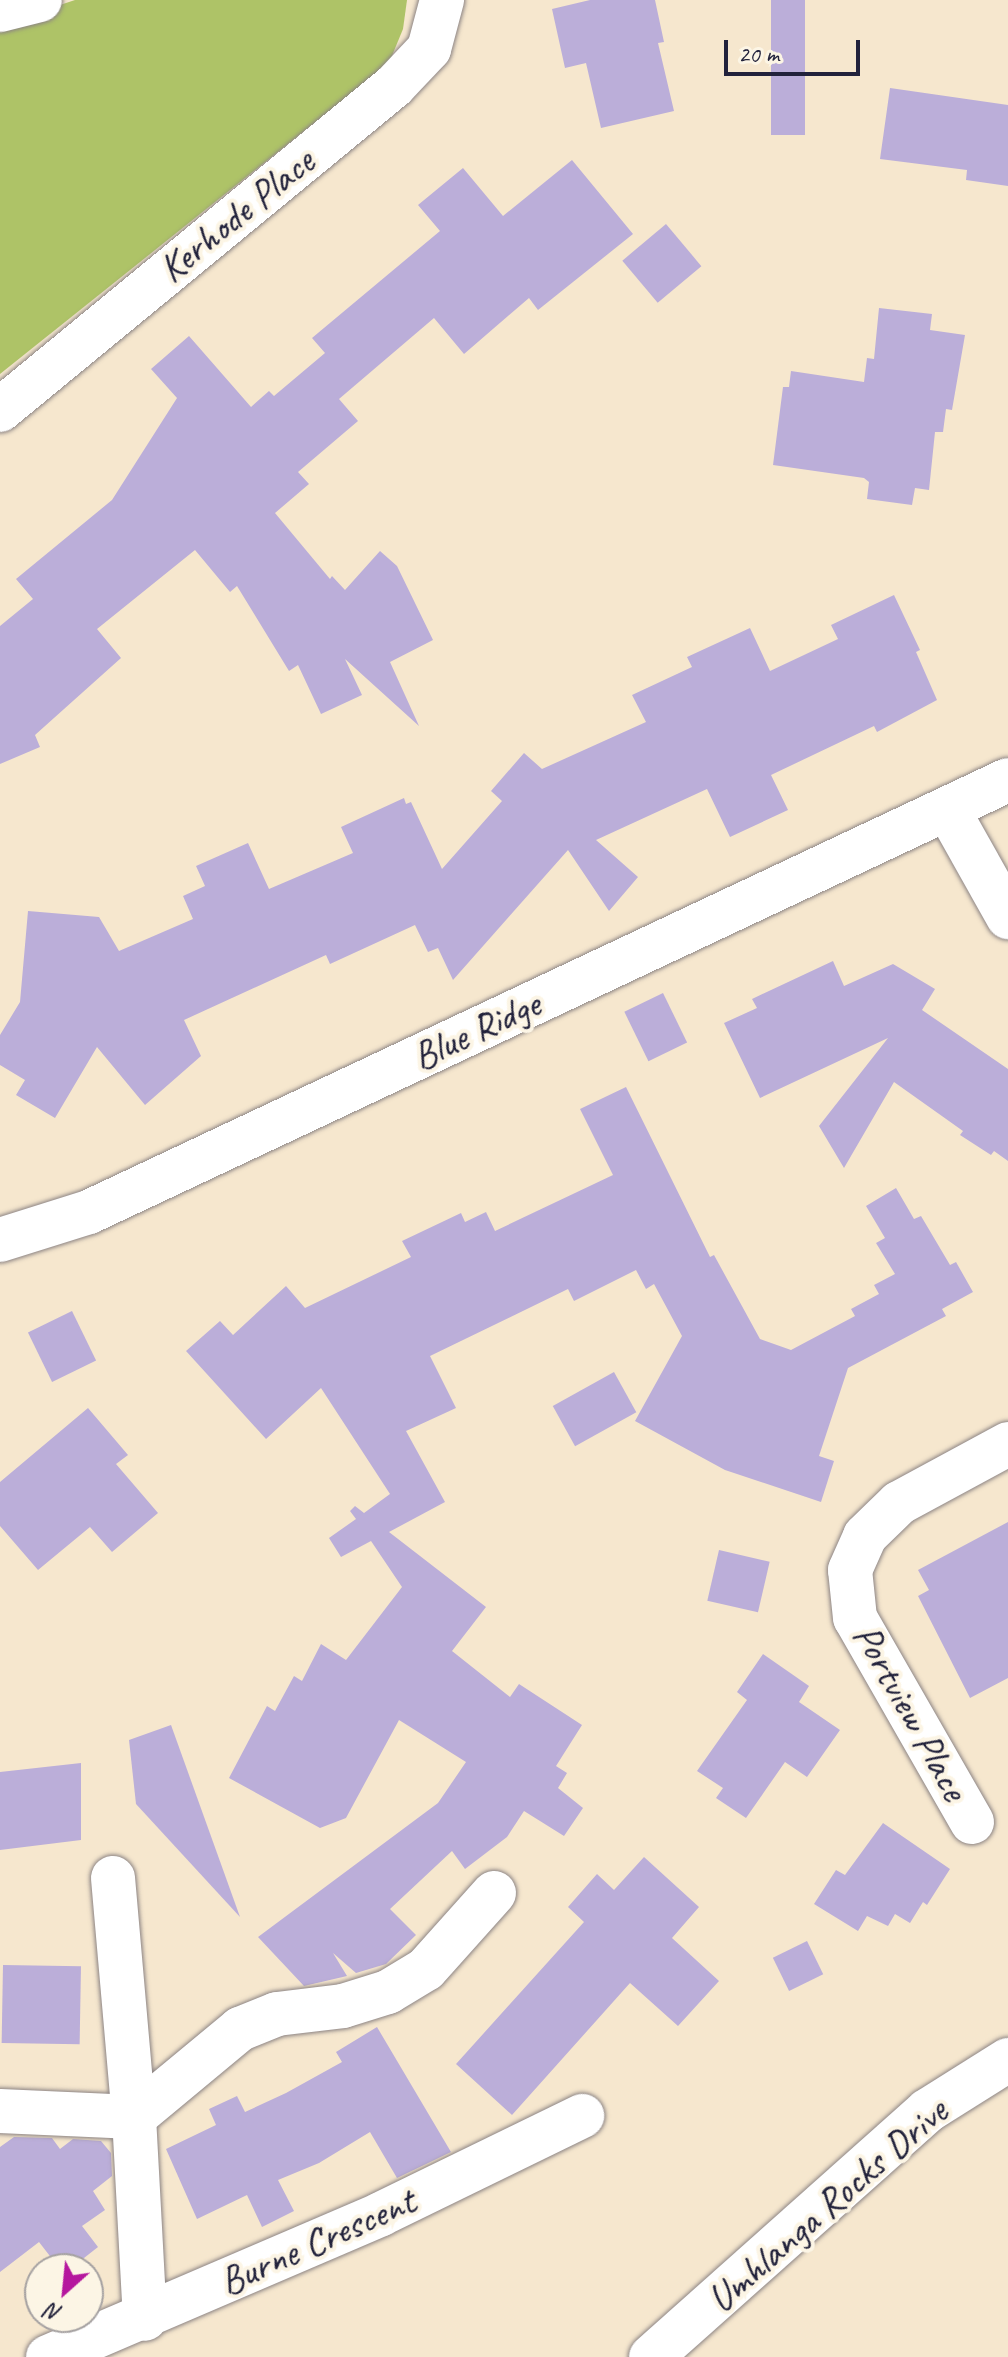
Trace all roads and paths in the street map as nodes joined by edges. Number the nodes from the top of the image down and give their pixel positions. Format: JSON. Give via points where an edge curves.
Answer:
{"nodes":[{"id":1,"x":40,"y":0,"type":"edge"},
{"id":2,"x":442,"y":0,"type":"edge"},
{"id":3,"x":0,"y":10,"type":"edge"},
{"id":4,"x":0,"y":410,"type":"edge"},
{"id":5,"x":1008,"y":780,"type":"edge"},
{"id":6,"x":948,"y":810,"type":"junction"},
{"id":7,"x":1008,"y":917,"type":"edge"},
{"id":8,"x":0,"y":1240,"type":"edge"},
{"id":9,"x":1008,"y":1444,"type":"edge"},
{"id":10,"x":972,"y":1822,"type":"dead end"},
{"id":11,"x":113,"y":1878,"type":"dead end"},
{"id":12,"x":494,"y":1893,"type":"dead end"},
{"id":13,"x":1008,"y":2060,"type":"edge"},
{"id":14,"x":0,"y":2111,"type":"edge"},
{"id":15,"x":582,"y":2116,"type":"dead end"},
{"id":16,"x":134,"y":2117,"type":"junction"},
{"id":17,"x":145,"y":2319,"type":"junction"},
{"id":18,"x":48,"y":2357,"type":"edge"},
{"id":19,"x":651,"y":2357,"type":"edge"}],
"edges":[{"from":1,"to":3,"type":"street"},
{"from":2,"to":4,"type":"street","name":"Kerhode Place","via":[[429,49],[394,86]]},
{"from":5,"to":6,"type":"street","name":"Blue Ridge"},
{"from":6,"to":7,"type":"street"},
{"from":6,"to":8,"type":"street","name":"Blue Ridge","via":[[89,1212]]},
{"from":9,"to":10,"type":"street","name":"Portview Place","via":[[899,1503],[865,1536],[850,1570],[855,1618]]},
{"from":11,"to":16,"type":"street"},
{"from":12,"to":16,"type":"street","via":[[426,1969],[388,1992],[343,2006],[277,2014],[240,2029]]},
{"from":13,"to":19,"type":"street","name":"Umhlanga Rocks Drive","via":[[927,2111]]},
{"from":14,"to":16,"type":"street"},
{"from":15,"to":17,"type":"street","name":"Burne Crescent","via":[[381,2214]]},
{"from":16,"to":17,"type":"street"},
{"from":17,"to":18,"type":"street","name":"Burne Crescent"}]}
